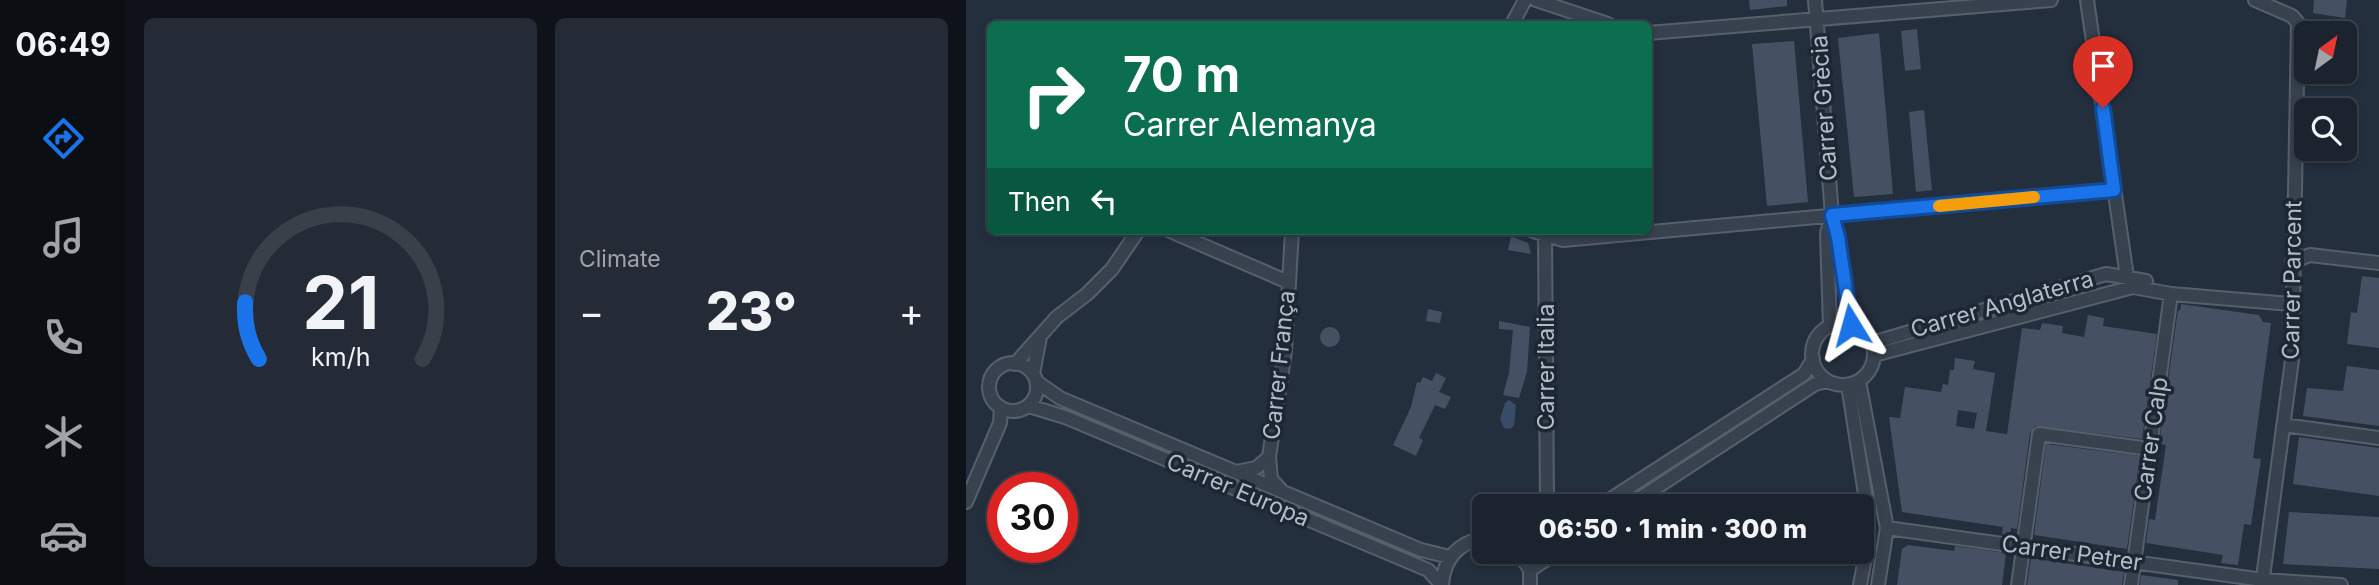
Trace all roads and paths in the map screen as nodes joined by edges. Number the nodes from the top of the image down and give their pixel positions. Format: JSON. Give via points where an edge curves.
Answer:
{"nodes":[{"id":1,"x":1525,"y":0,"type":"edge"},
{"id":2,"x":1536,"y":0,"type":"edge"},
{"id":3,"x":1815,"y":0,"type":"edge"},
{"id":4,"x":2051,"y":0,"type":"edge"},
{"id":5,"x":2087,"y":0,"type":"edge"},
{"id":6,"x":2255,"y":0,"type":"edge"},
{"id":7,"x":1817,"y":20,"type":"junction"},
{"id":8,"x":1514,"y":21,"type":"edge"},
{"id":9,"x":1599,"y":21,"type":"edge"},
{"id":10,"x":1652,"y":33,"type":"edge"},
{"id":11,"x":2114,"y":190,"type":"junction"},
{"id":12,"x":1832,"y":215,"type":"junction"},
{"id":13,"x":1652,"y":232,"type":"edge"},
{"id":14,"x":1135,"y":235,"type":"edge"},
{"id":15,"x":1179,"y":235,"type":"edge"},
{"id":16,"x":1292,"y":235,"type":"edge"},
{"id":17,"x":1539,"y":235,"type":"edge"},
{"id":18,"x":1546,"y":235,"type":"edge"},
{"id":19,"x":1617,"y":235,"type":"edge"},
{"id":20,"x":2292,"y":262,"type":"junction"},
{"id":21,"x":2379,"y":263,"type":"edge"},
{"id":22,"x":2127,"y":277,"type":"junction"},
{"id":23,"x":1288,"y":282,"type":"junction"},
{"id":24,"x":2171,"y":294,"type":"junction"},
{"id":25,"x":2292,"y":304,"type":"junction"},
{"id":26,"x":1851,"y":325,"type":"junction"},
{"id":27,"x":1830,"y":327,"type":"junction"},
{"id":28,"x":1041,"y":334,"type":"junction"},
{"id":29,"x":1873,"y":349,"type":"junction"},
{"id":30,"x":1813,"y":359,"type":"junction"},
{"id":31,"x":1015,"y":363,"type":"junction"},
{"id":32,"x":1035,"y":378,"type":"junction"},
{"id":33,"x":1827,"y":381,"type":"junction"},
{"id":34,"x":1853,"y":383,"type":"junction"},
{"id":35,"x":1029,"y":406,"type":"junction"},
{"id":36,"x":1001,"y":408,"type":"junction"},
{"id":37,"x":2283,"y":425,"type":"junction"},
{"id":38,"x":2379,"y":438,"type":"edge"},
{"id":39,"x":2150,"y":449,"type":"junction"},
{"id":40,"x":1269,"y":457,"type":"junction"},
{"id":41,"x":1236,"y":472,"type":"junction"},
{"id":42,"x":1284,"y":492,"type":"junction"},
{"id":43,"x":1548,"y":494,"type":"edge"},
{"id":44,"x":1619,"y":494,"type":"edge"},
{"id":45,"x":1646,"y":494,"type":"edge"},
{"id":46,"x":966,"y":502,"type":"edge"},
{"id":47,"x":1887,"y":527,"type":"junction"},
{"id":48,"x":1472,"y":542,"type":"edge"},
{"id":49,"x":2023,"y":547,"type":"junction"},
{"id":50,"x":1450,"y":557,"type":"junction"},
{"id":51,"x":2134,"y":562,"type":"junction"},
{"id":52,"x":1526,"y":564,"type":"edge"},
{"id":53,"x":1539,"y":564,"type":"edge"},
{"id":54,"x":1530,"y":570,"type":"junction"},
{"id":55,"x":2263,"y":582,"type":"edge"},
{"id":56,"x":1442,"y":585,"type":"edge"},
{"id":57,"x":1530,"y":585,"type":"edge"},
{"id":58,"x":1860,"y":585,"type":"edge"},
{"id":59,"x":1878,"y":585,"type":"edge"},
{"id":60,"x":2018,"y":585,"type":"edge"},
{"id":61,"x":2131,"y":585,"type":"edge"},
{"id":62,"x":2341,"y":585,"type":"edge"}],
"edges":[{"from":1,"to":8,"type":"street"},
{"from":2,"to":9,"type":"street"},
{"from":3,"to":7,"type":"street","name":"Carrer Grècia"},
{"from":4,"to":7,"type":"street"},
{"from":5,"to":11,"type":"street"},
{"from":6,"to":20,"type":"street","name":"Carrer Parcent","via":[[2298,23]]},
{"from":7,"to":10,"type":"street"},
{"from":7,"to":12,"type":"street","name":"Carrer Grècia"},
{"from":11,"to":12,"type":"street"},
{"from":11,"to":22,"type":"street"},
{"from":12,"to":13,"type":"street"},
{"from":12,"to":26,"type":"street","name":"Carrer Grècia"},
{"from":12,"to":27,"type":"street","name":"Carrer Grècia","via":[[1827,233]]},
{"from":14,"to":28,"type":"street","via":[[1112,269]]},
{"from":15,"to":23,"type":"street"},
{"from":16,"to":23,"type":"street","name":"Carrer França"},
{"from":17,"to":43,"type":"street","name":"Carrer Italia"},
{"from":18,"to":19,"type":"street","via":[[1563,240]]},
{"from":20,"to":21,"type":"street","via":[[2310,255]]},
{"from":20,"to":25,"type":"street","name":"Carrer Parcent"},
{"from":22,"to":24,"type":"street","name":"Carrer Anglaterra"},
{"from":22,"to":29,"type":"street","name":"Carrer Anglaterra","via":[[2105,274]]},
{"from":23,"to":40,"type":"street","name":"Carrer França","via":[[1285,351]]},
{"from":24,"to":25,"type":"street"},
{"from":24,"to":29,"type":"street","via":[[2133,287]]},
{"from":24,"to":39,"type":"street","name":"Carrer Calp"},
{"from":25,"to":37,"type":"street","name":"Carrer Parcent","via":[[2292,360]]},
{"from":26,"to":27,"type":"street"},
{"from":26,"to":29,"type":"street","via":[[1860,329]]},
{"from":27,"to":30,"type":"street","via":[[1815,342]]},
{"from":28,"to":31,"type":"street"},
{"from":28,"to":32,"type":"street"},
{"from":29,"to":34,"type":"street","via":[[1870,370]]},
{"from":30,"to":33,"type":"street"},
{"from":30,"to":44,"type":"street","via":[[1804,374]]},
{"from":31,"to":32,"type":"street"},
{"from":31,"to":36,"type":"street","via":[[1002,366],[991,378],[991,396]]},
{"from":32,"to":35,"type":"street","via":[[1037,391]]},
{"from":32,"to":41,"type":"street","name":"Carrer Europa","via":[[1060,398]]},
{"from":33,"to":34,"type":"street"},
{"from":33,"to":45,"type":"street","via":[[1815,384]]},
{"from":34,"to":47,"type":"street"},
{"from":34,"to":58,"type":"street","via":[[1868,542]]},
{"from":35,"to":36,"type":"street","via":[[1020,411]]},
{"from":35,"to":56,"type":"street","name":"Carrer Europa","via":[[1065,417],[1428,570]]},
{"from":36,"to":46,"type":"street","via":[[1000,423]]},
{"from":37,"to":38,"type":"street"},
{"from":37,"to":55,"type":"street","name":"Carrer Parcent"},
{"from":39,"to":49,"type":"street","via":[[2039,434]]},
{"from":39,"to":51,"type":"street","name":"Carrer Calp"},
{"from":40,"to":41,"type":"street","via":[[1256,468]]},
{"from":40,"to":42,"type":"street","via":[[1271,479]]},
{"from":41,"to":42,"type":"street","name":"Carrer Europa"},
{"from":42,"to":50,"type":"street","name":"Carrer Europa","via":[[1421,550]]},
{"from":47,"to":49,"type":"street","name":"Carrer Petrer"},
{"from":47,"to":59,"type":"street"},
{"from":48,"to":50,"type":"street"},
{"from":49,"to":51,"type":"street","name":"Carrer Petrer"},
{"from":49,"to":60,"type":"street"},
{"from":50,"to":56,"type":"street"},
{"from":51,"to":55,"type":"street","name":"Carrer Petrer"},
{"from":51,"to":61,"type":"street","name":"Carrer Calp"},
{"from":52,"to":54,"type":"street"},
{"from":53,"to":54,"type":"street"},
{"from":54,"to":57,"type":"street"},
{"from":55,"to":62,"type":"street","name":"Carrer Petrer"}]}
